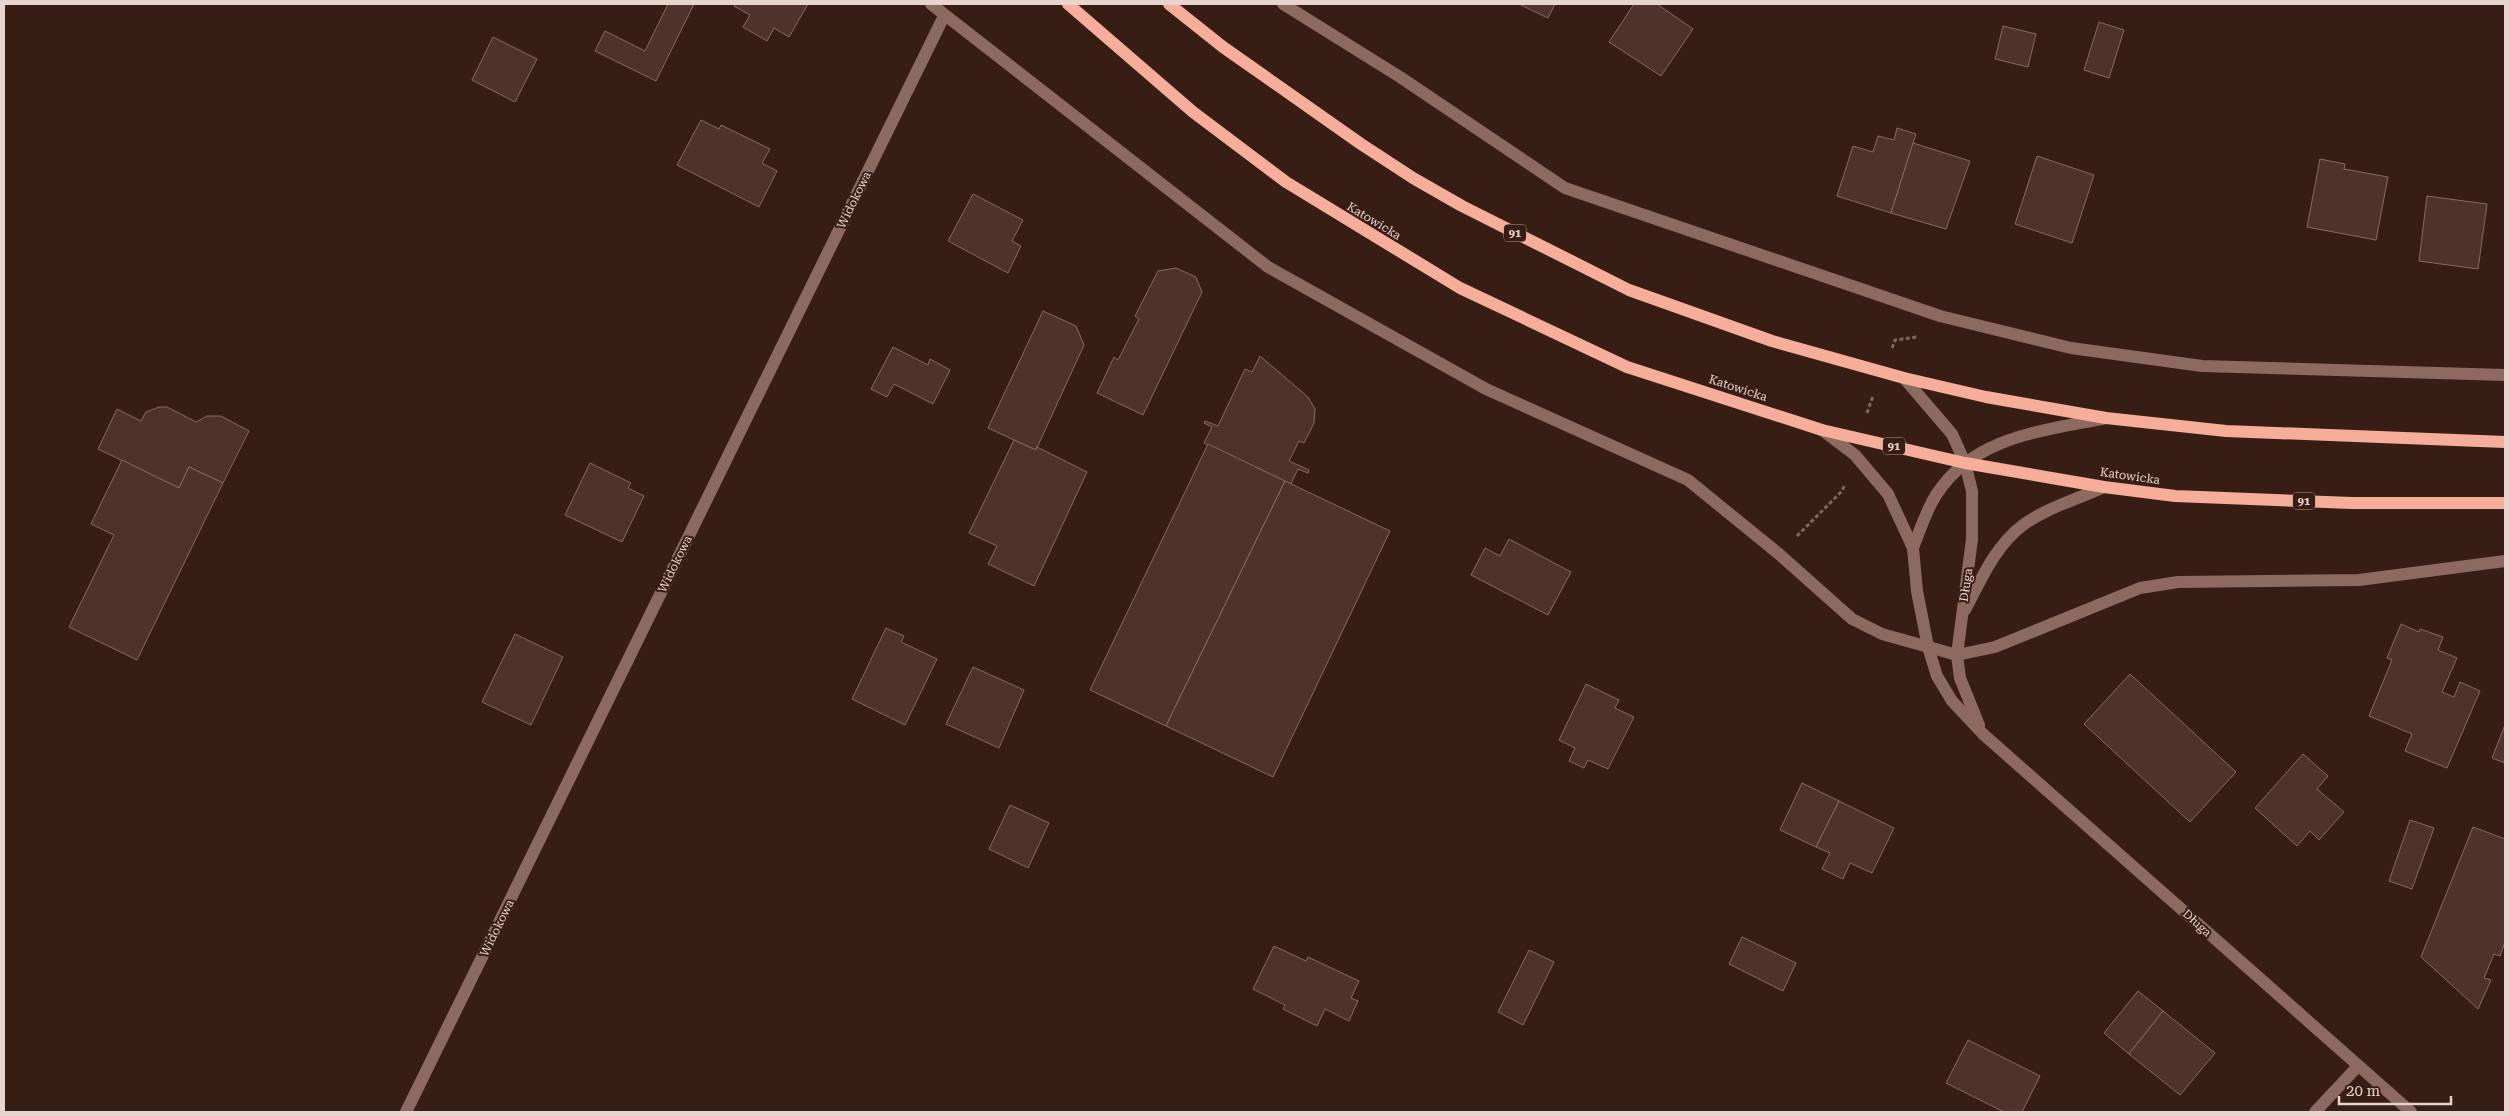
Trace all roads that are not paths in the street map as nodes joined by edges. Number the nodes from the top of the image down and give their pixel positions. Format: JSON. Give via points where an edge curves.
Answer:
{"nodes":[{"id":1,"x":932,"y":4,"type":"edge"},
{"id":2,"x":1068,"y":4,"type":"edge"},
{"id":3,"x":1169,"y":4,"type":"edge"},
{"id":4,"x":1283,"y":4,"type":"edge"},
{"id":5,"x":944,"y":16,"type":"junction"},
{"id":6,"x":2505,"y":376,"type":"edge"},
{"id":7,"x":1904,"y":378,"type":"junction"},
{"id":8,"x":2106,"y":418,"type":"junction"},
{"id":9,"x":1822,"y":430,"type":"junction"},
{"id":10,"x":2505,"y":442,"type":"edge"},
{"id":11,"x":1965,"y":463,"type":"junction"},
{"id":12,"x":2104,"y":487,"type":"junction"},
{"id":13,"x":2505,"y":503,"type":"edge"},
{"id":14,"x":1913,"y":548,"type":"junction"},
{"id":15,"x":2505,"y":562,"type":"edge"},
{"id":16,"x":1961,"y":617,"type":"junction"},
{"id":17,"x":1928,"y":647,"type":"junction"},
{"id":18,"x":1957,"y":655,"type":"junction"},
{"id":19,"x":1983,"y":734,"type":"junction"},
{"id":20,"x":2358,"y":1066,"type":"junction"},
{"id":21,"x":406,"y":1112,"type":"edge"},
{"id":22,"x":2315,"y":1112,"type":"edge"},
{"id":23,"x":2410,"y":1112,"type":"edge"}],
"edges":[{"from":1,"to":5,"type":"street"},
{"from":2,"to":9,"type":"main road","name":"Katowicka","number":"91","via":[[1193,112],[1286,182],[1460,288],[1627,367]]},
{"from":3,"to":7,"type":"main road","number":"91","via":[[1223,47],[1353,139],[1462,206],[1629,290],[1772,340]]},
{"from":4,"to":6,"type":"street","via":[[1400,77],[1565,188],[1940,316],[2071,348],[2202,366]]},
{"from":5,"to":17,"type":"street","via":[[1268,267],[1486,389],[1688,480],[1852,619],[1882,634]]},
{"from":5,"to":21,"type":"street","name":"Widokowa"},
{"from":7,"to":8,"type":"main road","number":"91","via":[[1986,397]]},
{"from":7,"to":11,"type":"street","name":"Długa","via":[[1952,434]]},
{"from":8,"to":10,"type":"main road","number":"91","via":[[2226,431]]},
{"from":8,"to":11,"type":"street","name":"Długa","via":[[2002,441]]},
{"from":9,"to":11,"type":"main road","name":"Katowicka","number":"91"},
{"from":9,"to":14,"type":"street","name":"Długa","via":[[1855,455],[1888,494]]},
{"from":11,"to":12,"type":"main road","name":"Katowicka","number":"91"},
{"from":11,"to":14,"type":"street","name":"Długa","via":[[1946,480],[1935,496]]},
{"from":11,"to":16,"type":"street","name":"Długa","via":[[1973,513]]},
{"from":12,"to":13,"type":"main road","name":"Katowicka","number":"91","via":[[2175,496],[2352,503]]},
{"from":12,"to":16,"type":"street","via":[[2024,524],[1991,562]]},
{"from":14,"to":17,"type":"street","name":"Długa"},
{"from":15,"to":18,"type":"street","via":[[2359,580],[2178,582],[2140,588],[1994,646]]},
{"from":16,"to":18,"type":"street","name":"Długa"},
{"from":17,"to":18,"type":"street"},
{"from":17,"to":19,"type":"street","name":"Długa","via":[[1937,676],[1952,701]]},
{"from":18,"to":19,"type":"street","name":"Długa","via":[[1960,678]]},
{"from":19,"to":20,"type":"street","name":"Długa"},
{"from":20,"to":22,"type":"street"},
{"from":20,"to":23,"type":"street","name":"Długa"}]}
